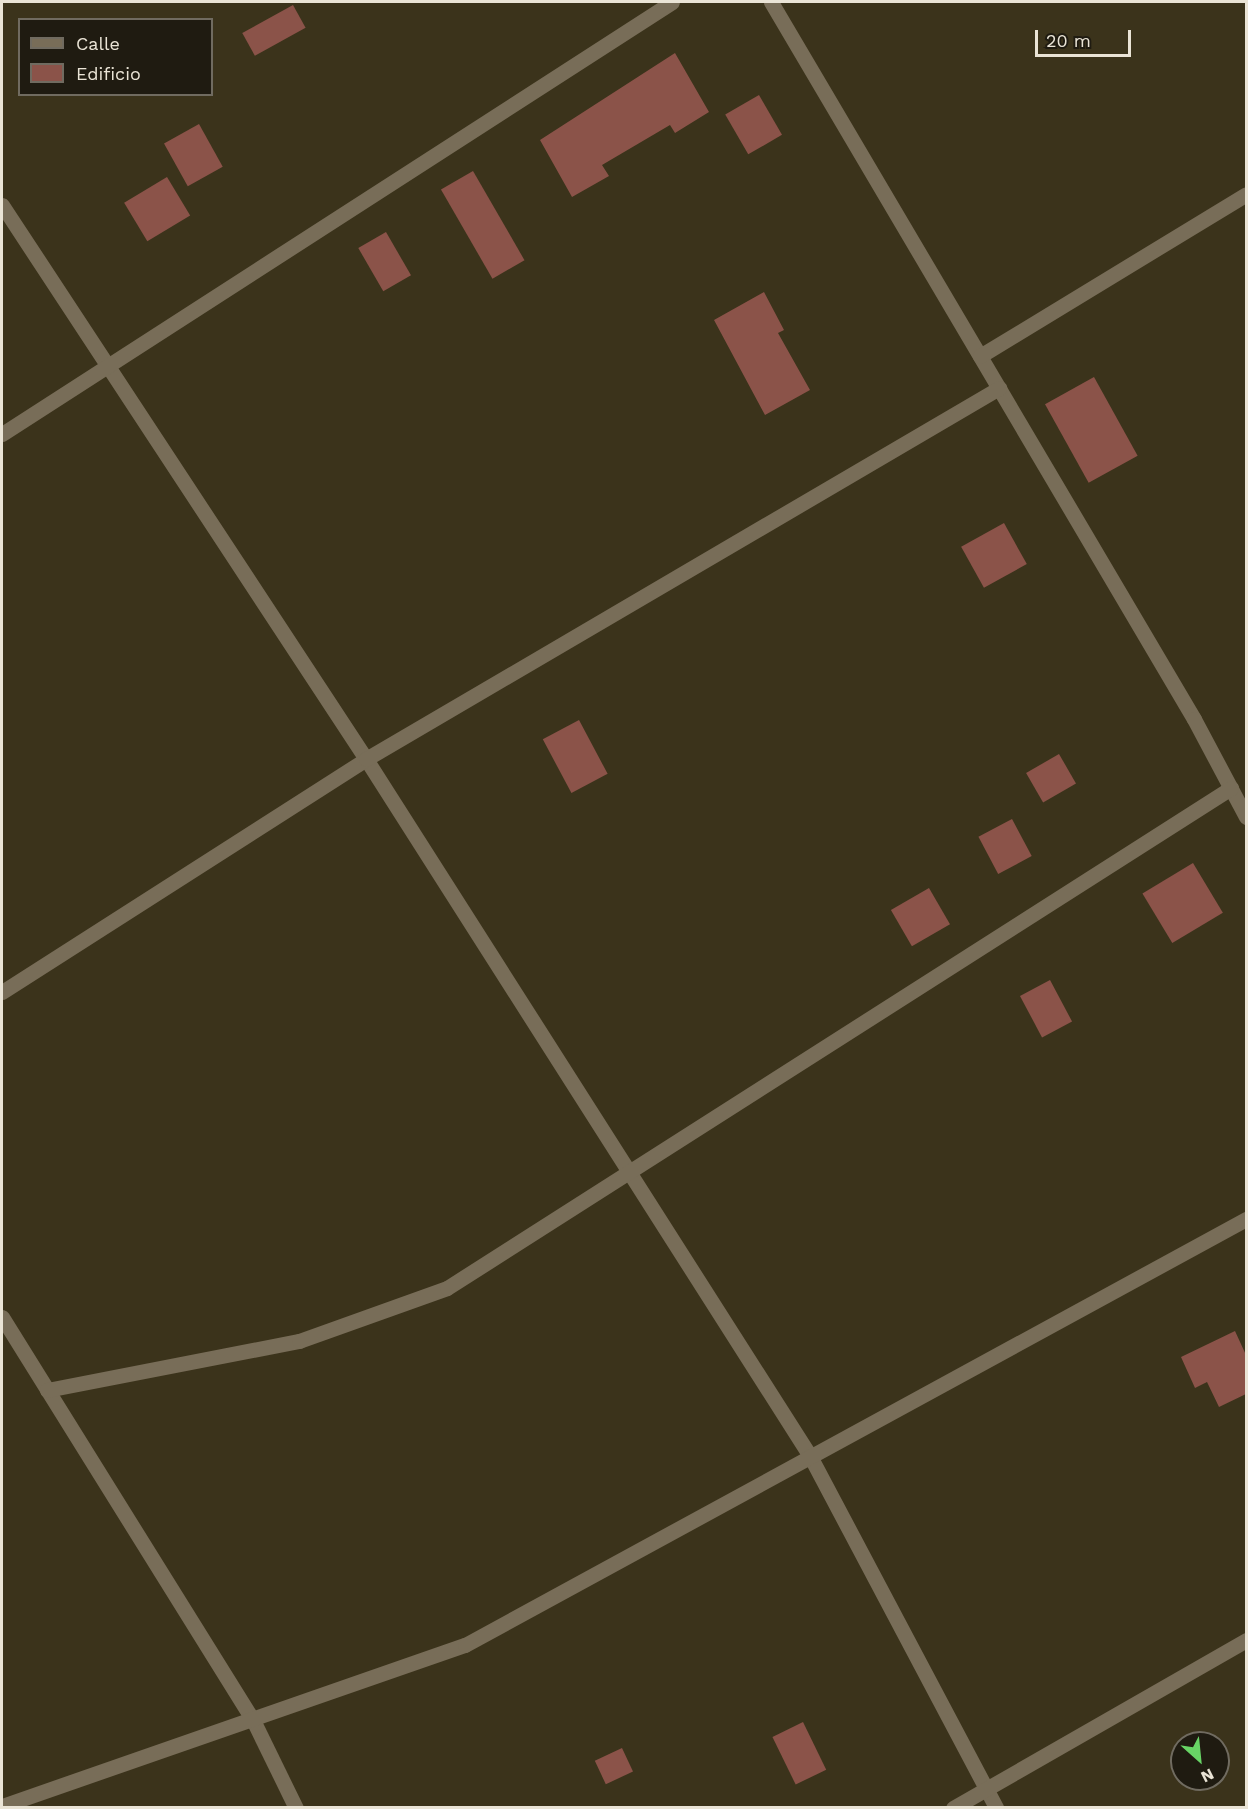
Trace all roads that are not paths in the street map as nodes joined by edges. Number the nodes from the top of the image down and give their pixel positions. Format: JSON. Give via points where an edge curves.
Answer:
{"nodes":[{"id":1,"x":672,"y":2,"type":"edge"},
{"id":2,"x":771,"y":2,"type":"edge"},
{"id":3,"x":1246,"y":194,"type":"edge"},
{"id":4,"x":2,"y":204,"type":"edge"},
{"id":5,"x":980,"y":356,"type":"junction"},
{"id":6,"x":106,"y":363,"type":"junction"},
{"id":7,"x":999,"y":388,"type":"junction"},
{"id":8,"x":2,"y":434,"type":"edge"},
{"id":9,"x":366,"y":759,"type":"junction"},
{"id":10,"x":1231,"y":788,"type":"junction"},
{"id":11,"x":1246,"y":817,"type":"edge"},
{"id":12,"x":2,"y":992,"type":"edge"},
{"id":13,"x":629,"y":1172,"type":"junction"},
{"id":14,"x":1246,"y":1219,"type":"edge"},
{"id":15,"x":2,"y":1317,"type":"edge"},
{"id":16,"x":47,"y":1390,"type":"junction"},
{"id":17,"x":810,"y":1456,"type":"junction"},
{"id":18,"x":1246,"y":1640,"type":"edge"},
{"id":19,"x":253,"y":1720,"type":"junction"},
{"id":20,"x":987,"y":1789,"type":"junction"},
{"id":21,"x":2,"y":1806,"type":"edge"},
{"id":22,"x":296,"y":1808,"type":"edge"},
{"id":23,"x":953,"y":1808,"type":"edge"},
{"id":24,"x":996,"y":1808,"type":"edge"}],
"edges":[{"from":1,"to":6,"type":"street"},
{"from":2,"to":5,"type":"street"},
{"from":3,"to":5,"type":"street"},
{"from":4,"to":6,"type":"street"},
{"from":5,"to":7,"type":"street"},
{"from":6,"to":8,"type":"street"},
{"from":6,"to":9,"type":"street"},
{"from":7,"to":9,"type":"street"},
{"from":7,"to":10,"type":"street"},
{"from":9,"to":12,"type":"street"},
{"from":9,"to":13,"type":"street"},
{"from":10,"to":11,"type":"street"},
{"from":10,"to":13,"type":"street"},
{"from":13,"to":16,"type":"street","via":[[447,1288],[299,1341]]},
{"from":13,"to":17,"type":"street"},
{"from":14,"to":17,"type":"street"},
{"from":15,"to":16,"type":"street"},
{"from":16,"to":19,"type":"street"},
{"from":17,"to":19,"type":"street","via":[[465,1645]]},
{"from":17,"to":20,"type":"street"},
{"from":18,"to":20,"type":"street"},
{"from":19,"to":21,"type":"street"},
{"from":19,"to":22,"type":"street"},
{"from":20,"to":23,"type":"street"},
{"from":20,"to":24,"type":"street"}]}
